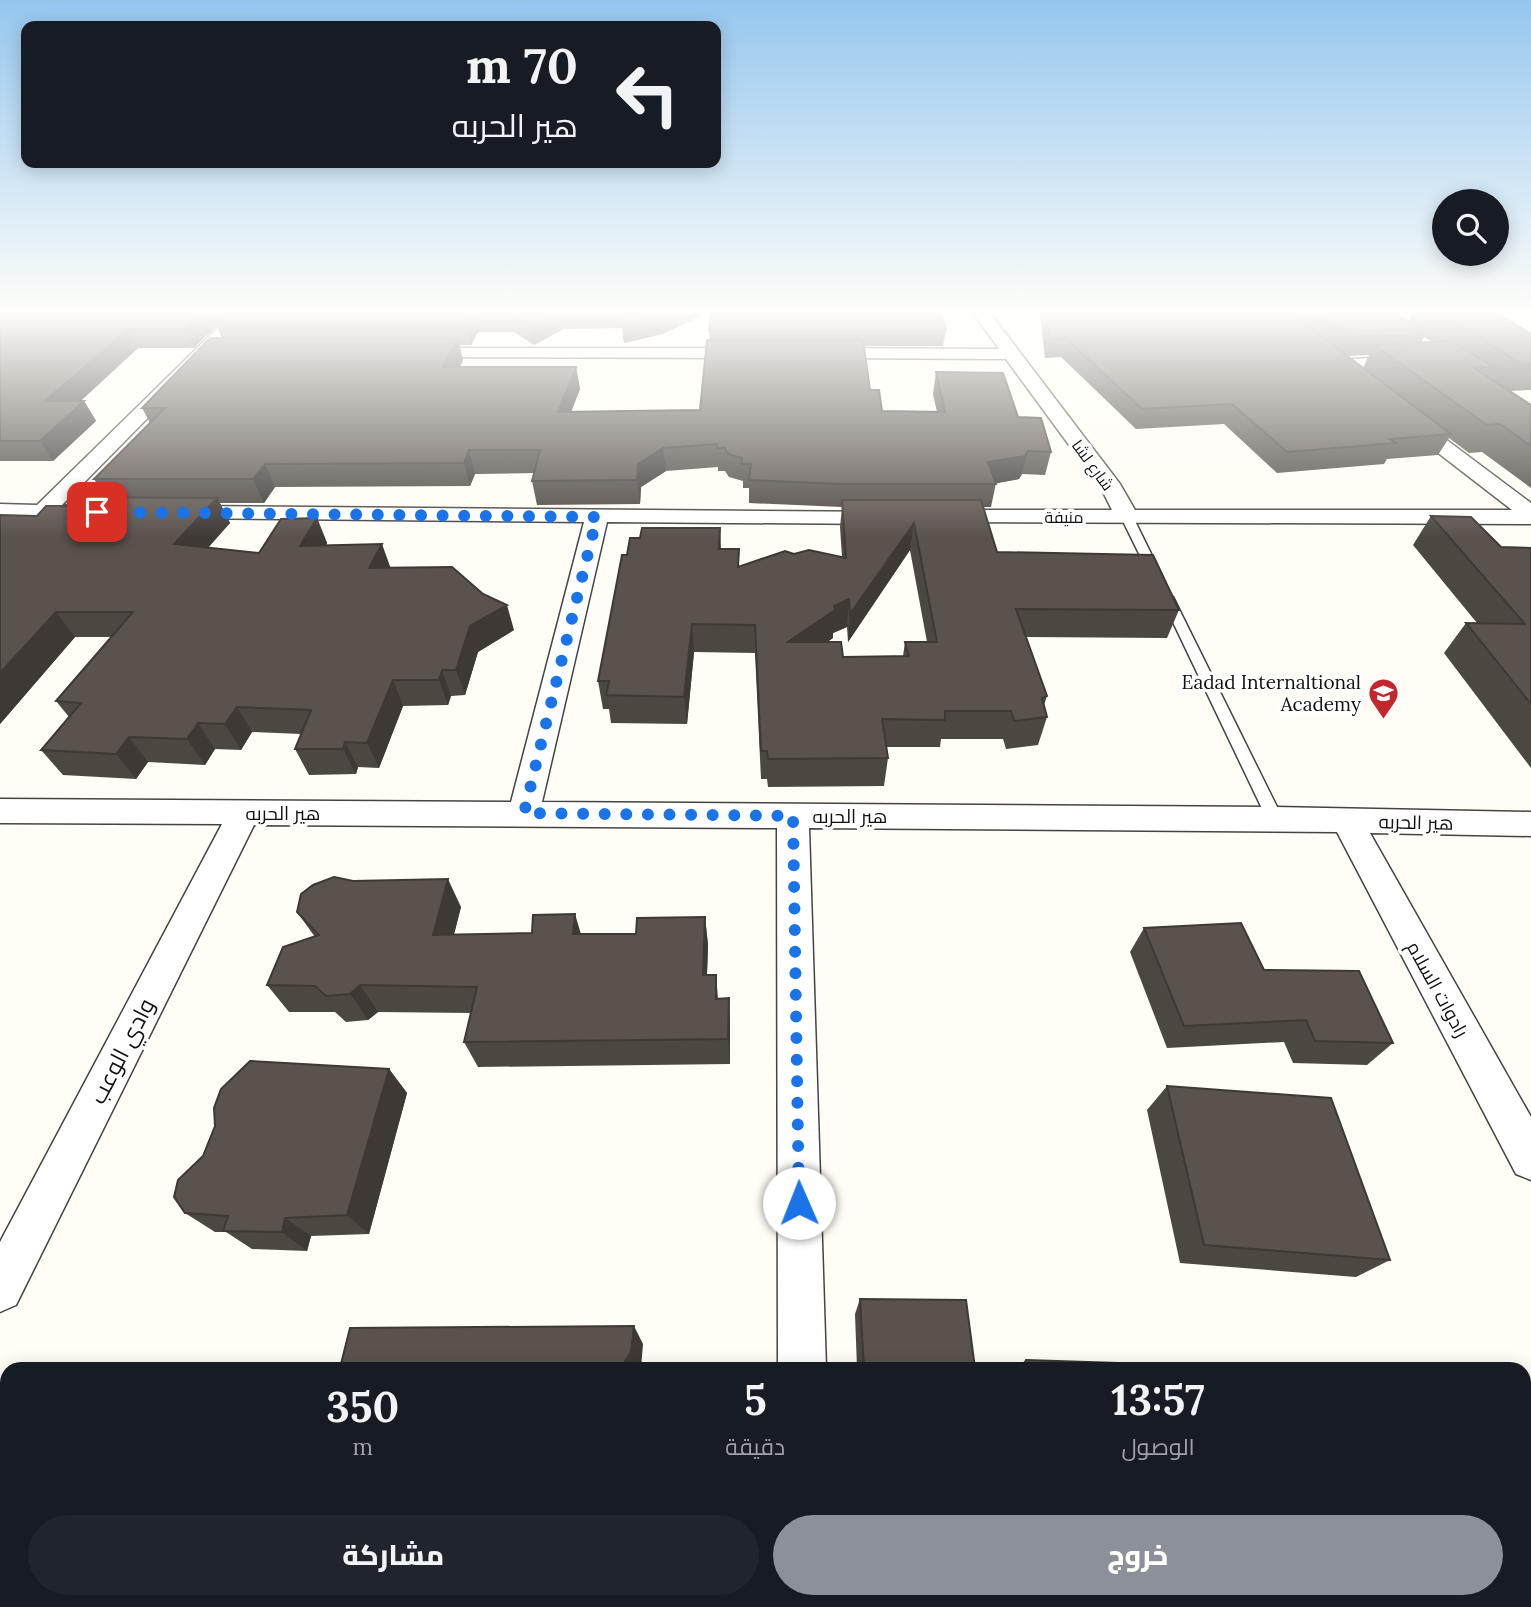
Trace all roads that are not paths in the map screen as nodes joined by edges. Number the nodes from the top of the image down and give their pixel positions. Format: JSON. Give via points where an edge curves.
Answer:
{"nodes":[{"id":1,"x":167,"y":388,"type":"edge"},
{"id":2,"x":1036,"y":388,"type":"edge"},
{"id":3,"x":1390,"y":406,"type":"edge"},
{"id":4,"x":0,"y":512,"type":"edge"},
{"id":5,"x":41,"y":512,"type":"junction"},
{"id":6,"x":111,"y":512,"type":"edge"},
{"id":7,"x":167,"y":513,"type":"edge"},
{"id":8,"x":1531,"y":516,"type":"edge"},
{"id":9,"x":597,"y":517,"type":"junction"},
{"id":10,"x":1127,"y":517,"type":"junction"},
{"id":11,"x":0,"y":811,"type":"edge"},
{"id":12,"x":244,"y":813,"type":"junction"},
{"id":13,"x":524,"y":813,"type":"junction"},
{"id":14,"x":793,"y":816,"type":"junction"},
{"id":15,"x":1275,"y":819,"type":"junction"},
{"id":16,"x":1346,"y":820,"type":"junction"},
{"id":17,"x":1531,"y":824,"type":"edge"},
{"id":18,"x":1531,"y":1159,"type":"edge"},
{"id":19,"x":0,"y":1289,"type":"edge"},
{"id":20,"x":802,"y":1362,"type":"edge"}],
"edges":[{"from":1,"to":5,"type":"street"},
{"from":2,"to":10,"type":"street","name":"شارع لشا","via":[[1112,489]]},
{"from":3,"to":8,"type":"street"},
{"from":4,"to":5,"type":"street"},
{"from":5,"to":6,"type":"street"},
{"from":7,"to":9,"type":"street","name":"منيفة"},
{"from":8,"to":10,"type":"street","name":"منيفة"},
{"from":9,"to":10,"type":"street","name":"منيفة"},
{"from":9,"to":13,"type":"street"},
{"from":10,"to":15,"type":"lane"},
{"from":11,"to":12,"type":"street","name":"هير الحربه"},
{"from":12,"to":13,"type":"street","name":"هير الحربه"},
{"from":12,"to":19,"type":"street","name":"وادي الوعب"},
{"from":13,"to":14,"type":"street","name":"هير الحربه"},
{"from":14,"to":15,"type":"street","name":"هير الحربه"},
{"from":14,"to":20,"type":"street"},
{"from":15,"to":16,"type":"street","name":"هير الحربه"},
{"from":16,"to":17,"type":"street","name":"هير الحربه"},
{"from":16,"to":18,"type":"street","name":"رادوات السلام"}]}
